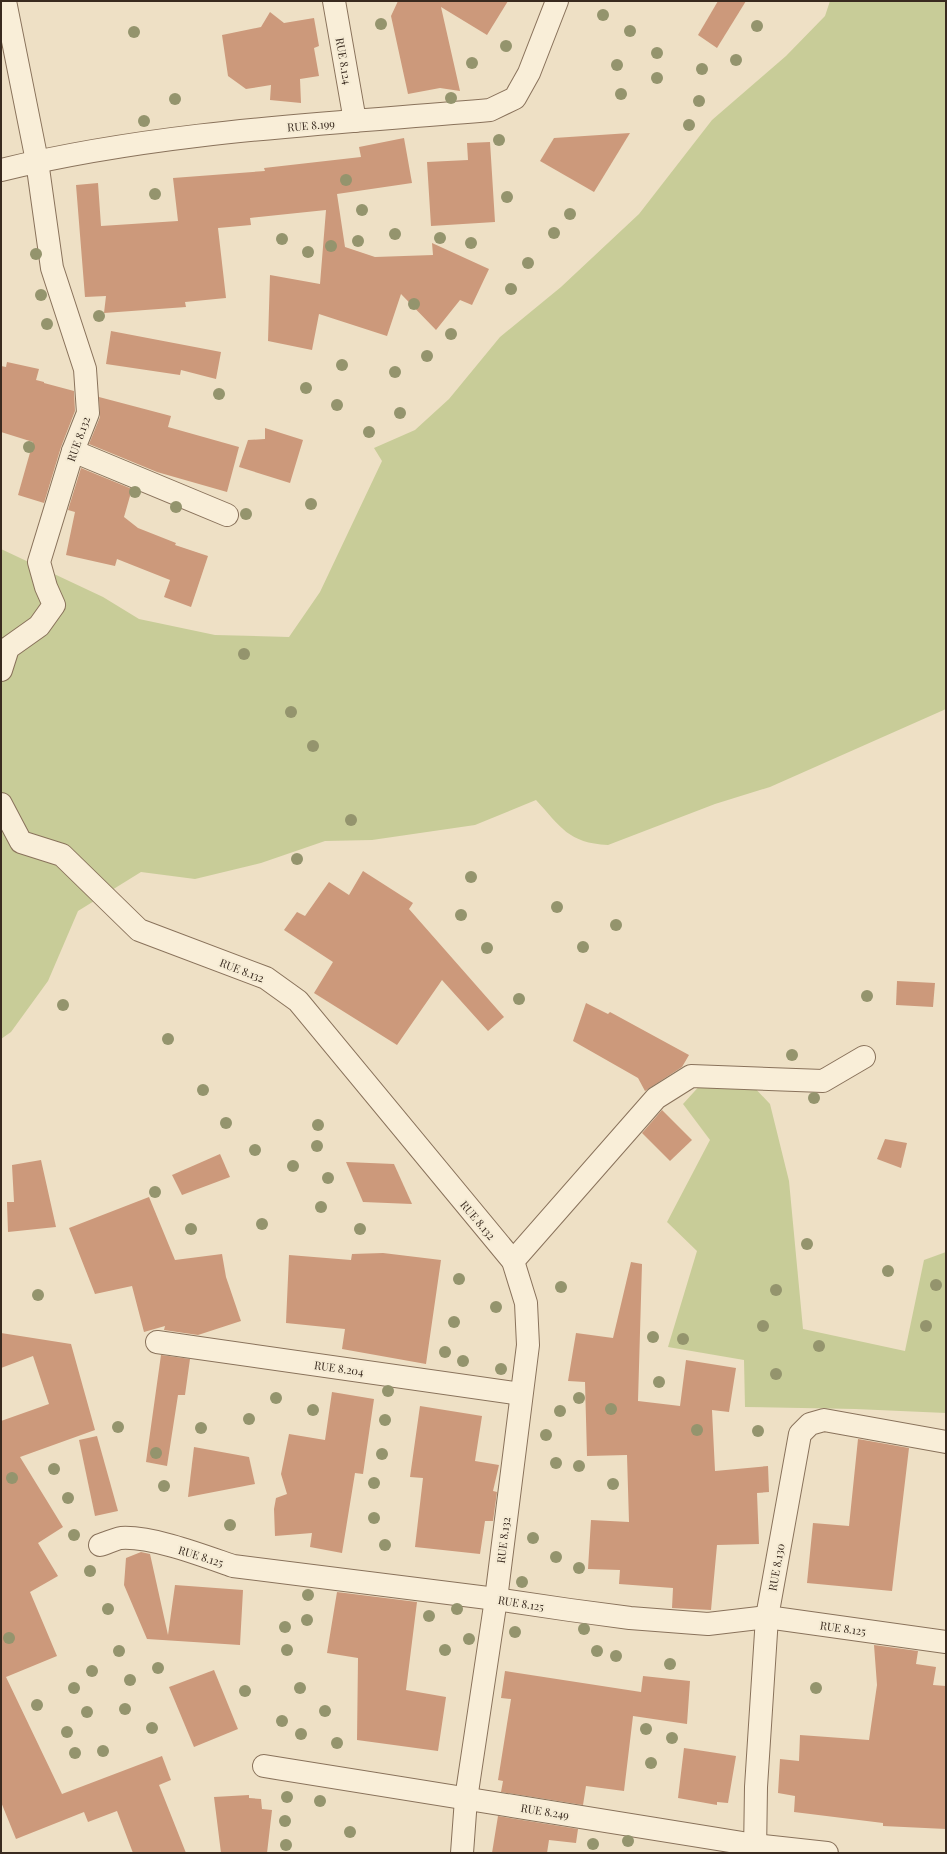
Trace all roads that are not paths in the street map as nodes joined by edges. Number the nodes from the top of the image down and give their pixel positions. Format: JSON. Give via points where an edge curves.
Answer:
{"nodes":[{"id":1,"x":5,"y":1,"type":"edge"},
{"id":2,"x":334,"y":1,"type":"edge"},
{"id":3,"x":557,"y":1,"type":"edge"},
{"id":4,"x":355,"y":121,"type":"junction"},
{"id":5,"x":37,"y":161,"type":"junction"},
{"id":6,"x":1,"y":170,"type":"edge"},
{"id":7,"x":73,"y":451,"type":"junction"},
{"id":8,"x":227,"y":515,"type":"dead end"},
{"id":9,"x":1,"y":670,"type":"edge"},
{"id":10,"x":1,"y":804,"type":"edge"},
{"id":11,"x":864,"y":1058,"type":"dead end"},
{"id":12,"x":513,"y":1261,"type":"junction"},
{"id":13,"x":157,"y":1342,"type":"dead end"},
{"id":14,"x":521,"y":1394,"type":"junction"},
{"id":15,"x":946,"y":1442,"type":"edge"},
{"id":16,"x":100,"y":1545,"type":"dead end"},
{"id":17,"x":496,"y":1599,"type":"junction"},
{"id":18,"x":767,"y":1617,"type":"junction"},
{"id":19,"x":946,"y":1642,"type":"edge"},
{"id":20,"x":264,"y":1766,"type":"dead end"},
{"id":21,"x":466,"y":1799,"type":"junction"},
{"id":22,"x":755,"y":1849,"type":"edge"},
{"id":23,"x":462,"y":1853,"type":"edge"},
{"id":24,"x":826,"y":1853,"type":"edge"}],
"edges":[{"from":1,"to":5,"type":"street","name":"RUE 8.132"},
{"from":2,"to":4,"type":"street","name":"RUE 8.124"},
{"from":3,"to":4,"type":"street","name":"RUE 8.199","via":[[529,73],[515,98],[490,110]]},
{"from":4,"to":5,"type":"street","name":"RUE 8.199","via":[[169,139]]},
{"from":5,"to":6,"type":"street","name":"RUE 8.199"},
{"from":5,"to":7,"type":"street","name":"RUE 8.132","via":[[52,268],[85,369],[88,413]]},
{"from":7,"to":8,"type":"street"},
{"from":7,"to":9,"type":"street","name":"RUE 8.132","via":[[39,562],[54,605],[39,626],[8,648]]},
{"from":10,"to":12,"type":"street","name":"RUE 8.132","via":[[21,842],[62,855],[139,930],[266,978],[298,1001]]},
{"from":11,"to":12,"type":"street","via":[[823,1081],[691,1076],[656,1098]]},
{"from":12,"to":14,"type":"street","name":"RUE 8.132","via":[[526,1303],[528,1345]]},
{"from":13,"to":14,"type":"street","name":"RUE 8.204"},
{"from":14,"to":17,"type":"street","name":"RUE 8.132"},
{"from":15,"to":18,"type":"street","name":"RUE 8.130","via":[[824,1420],[810,1424],[800,1434]]},
{"from":16,"to":17,"type":"street","name":"RUE 8.125","via":[[121,1538],[146,1540],[234,1566]]},
{"from":17,"to":18,"type":"street","name":"RUE 8.125","via":[[570,1610],[708,1624]]},
{"from":17,"to":21,"type":"street","name":"RUE 8.132"},
{"from":18,"to":19,"type":"street","name":"RUE 8.125"},
{"from":18,"to":22,"type":"street","name":"RUE 8.130","via":[[756,1787]]},
{"from":20,"to":21,"type":"street","name":"RUE 8.249"},
{"from":21,"to":22,"type":"street","name":"RUE 8.249"},
{"from":21,"to":23,"type":"street","name":"RUE 8.132"},
{"from":22,"to":24,"type":"street","name":"RUE 8.249"}]}
